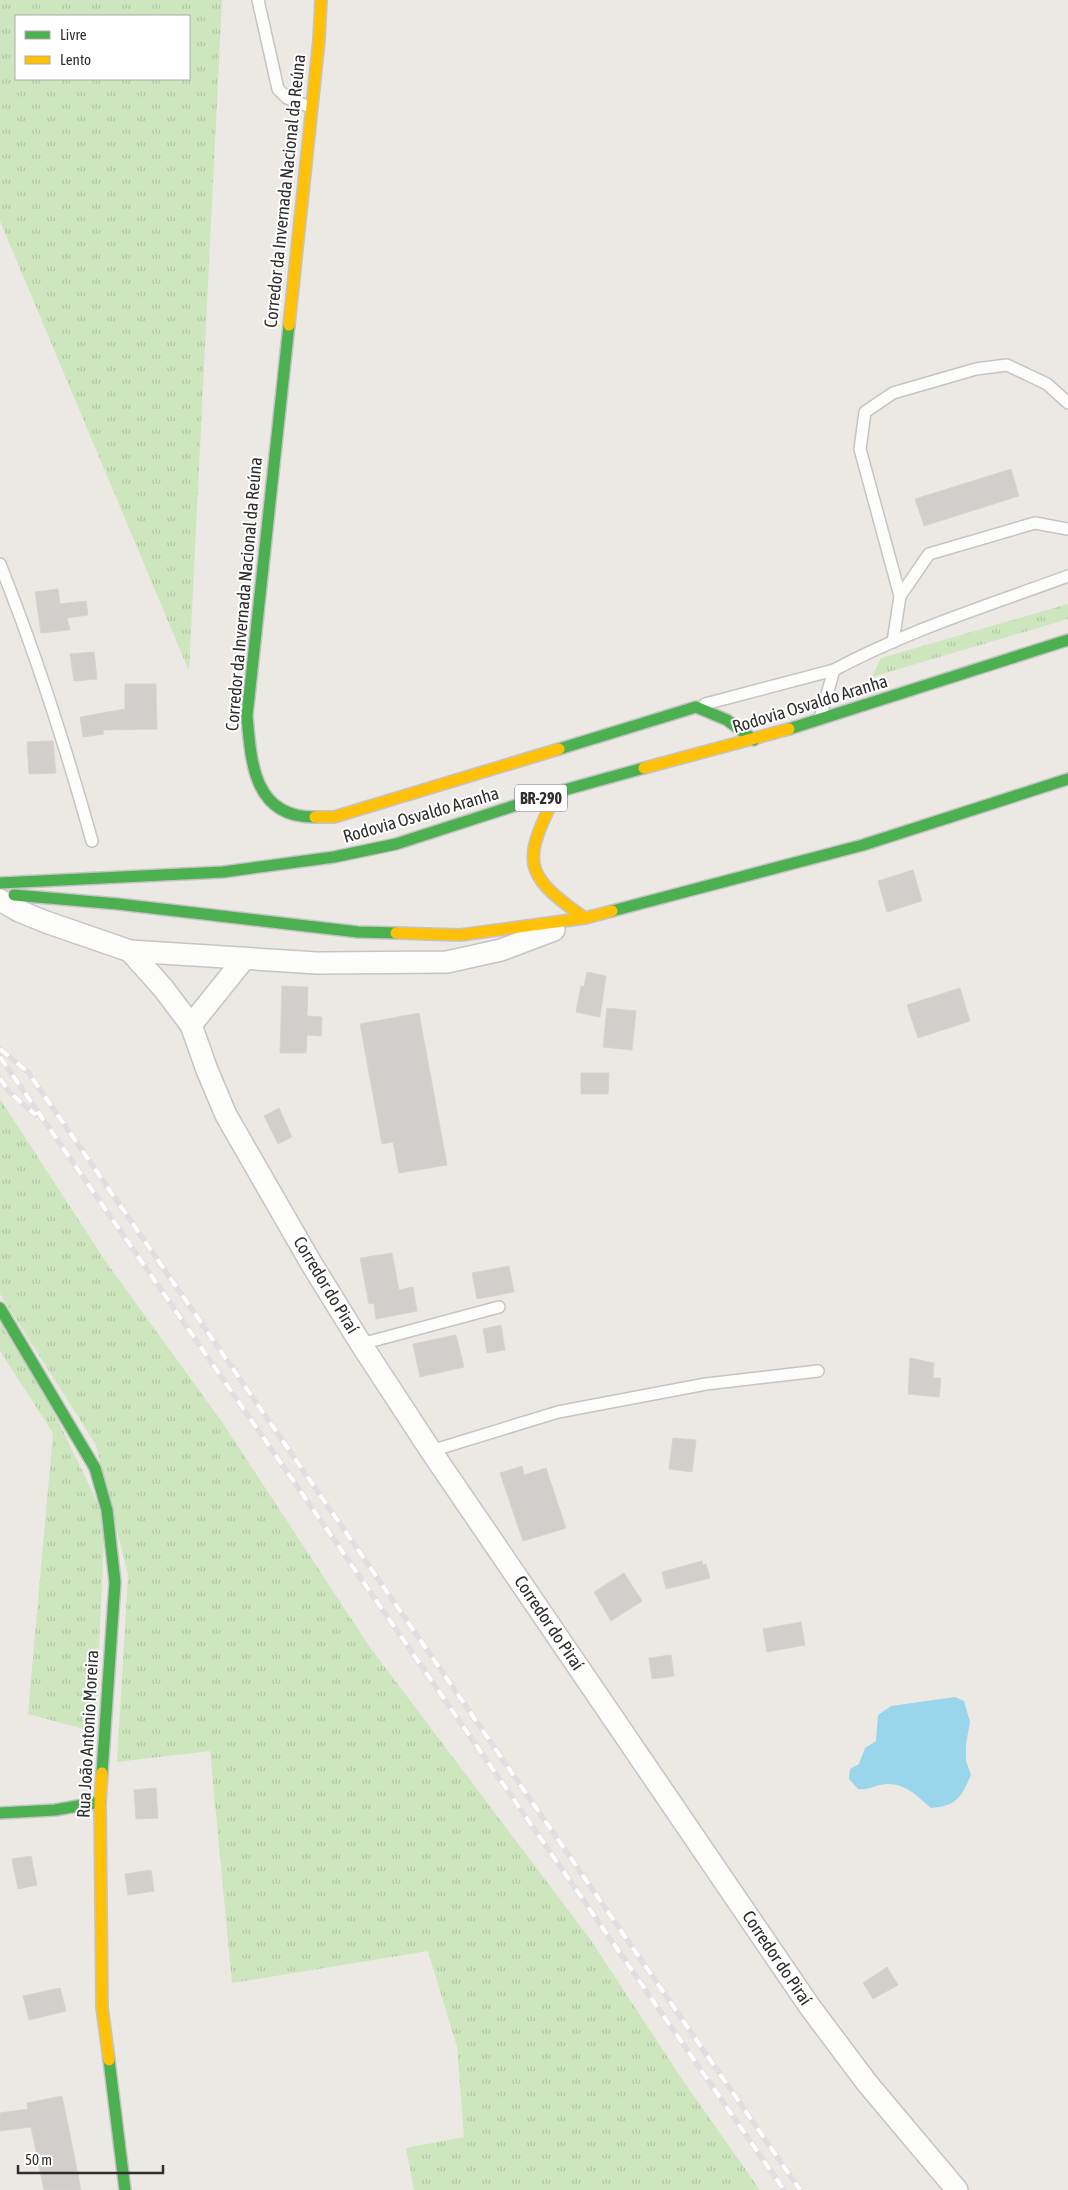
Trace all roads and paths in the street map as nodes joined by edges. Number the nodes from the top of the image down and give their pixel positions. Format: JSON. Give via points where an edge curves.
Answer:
{"nodes":[{"id":1,"x":258,"y":0,"type":"edge"},
{"id":2,"x":321,"y":0,"type":"edge"},
{"id":3,"x":310,"y":107,"type":"junction"},
{"id":4,"x":1068,"y":403,"type":"edge"},
{"id":5,"x":1068,"y":529,"type":"edge"},
{"id":6,"x":0,"y":564,"type":"edge"},
{"id":7,"x":1068,"y":576,"type":"edge"},
{"id":8,"x":900,"y":596,"type":"junction"},
{"id":9,"x":1068,"y":640,"type":"edge"},
{"id":10,"x":893,"y":642,"type":"junction"},
{"id":11,"x":834,"y":670,"type":"junction"},
{"id":12,"x":696,"y":707,"type":"junction"},
{"id":13,"x":819,"y":721,"type":"junction"},
{"id":14,"x":754,"y":740,"type":"junction"},
{"id":15,"x":1068,"y":779,"type":"edge"},
{"id":16,"x":557,"y":792,"type":"junction"},
{"id":17,"x":92,"y":841,"type":"dead end"},
{"id":18,"x":0,"y":883,"type":"edge"},
{"id":19,"x":0,"y":894,"type":"edge"},
{"id":20,"x":0,"y":900,"type":"edge"},
{"id":21,"x":585,"y":918,"type":"junction"},
{"id":22,"x":130,"y":951,"type":"junction"},
{"id":23,"x":244,"y":959,"type":"junction"},
{"id":24,"x":191,"y":1025,"type":"junction"},
{"id":25,"x":499,"y":1307,"type":"dead end"},
{"id":26,"x":0,"y":1308,"type":"edge"},
{"id":27,"x":362,"y":1344,"type":"junction"},
{"id":28,"x":818,"y":1371,"type":"dead end"},
{"id":29,"x":431,"y":1451,"type":"junction"},
{"id":30,"x":100,"y":1802,"type":"junction"},
{"id":31,"x":0,"y":1814,"type":"edge"},
{"id":32,"x":125,"y":2190,"type":"edge"},
{"id":33,"x":957,"y":2190,"type":"edge"}],
"edges":[{"from":1,"to":3,"type":"lane","via":[[278,89],[287,98]]},
{"from":2,"to":3,"type":"main road","name":"Corredor da Invernada Nacional da Reúna"},
{"from":3,"to":12,"type":"main road","name":"Corredor da Invernada Nacional da Reúna","via":[[248,716],[250,751],[259,784],[273,807],[298,817],[334,817]]},
{"from":4,"to":8,"type":"lane","via":[[1046,384],[1007,365],[976,369],[893,393],[865,412],[860,449]]},
{"from":5,"to":8,"type":"lane","via":[[1035,523],[929,554]]},
{"from":6,"to":17,"type":"lane","via":[[24,625]]},
{"from":7,"to":10,"type":"lane"},
{"from":8,"to":10,"type":"lane"},
{"from":9,"to":13,"type":"main road","name":"Rodovia Osvaldo Aranha","number":"BR-290"},
{"from":10,"to":11,"type":"lane"},
{"from":11,"to":12,"type":"lane"},
{"from":11,"to":13,"type":"lane"},
{"from":12,"to":14,"type":"main road","via":[[715,712],[735,723]]},
{"from":13,"to":14,"type":"main road","name":"Rodovia Osvaldo Aranha","number":"BR-290"},
{"from":14,"to":16,"type":"main road","name":"Rodovia Osvaldo Aranha","number":"BR-290"},
{"from":15,"to":21,"type":"main road","via":[[863,845]]},
{"from":16,"to":18,"type":"main road","name":"Rodovia Osvaldo Aranha","number":"BR-290","via":[[396,844],[334,857],[223,872]]},
{"from":16,"to":21,"type":"main road","via":[[535,837],[532,864],[542,884]]},
{"from":19,"to":21,"type":"main road","via":[[118,904],[358,932],[460,935]]},
{"from":20,"to":22,"type":"street","via":[[46,922]]},
{"from":21,"to":23,"type":"street","via":[[501,950],[446,962],[317,963]]},
{"from":22,"to":23,"type":"street"},
{"from":22,"to":24,"type":"street","name":"Corredor do Piraí"},
{"from":23,"to":24,"type":"street"},
{"from":24,"to":27,"type":"street","name":"Corredor do Piraí","via":[[226,1115]]},
{"from":25,"to":27,"type":"lane"},
{"from":26,"to":30,"type":"main road","name":"Rua João Antonio Moreira","via":[[84,1445],[103,1488],[114,1548],[115,1582]]},
{"from":27,"to":29,"type":"street","name":"Corredor do Piraí"},
{"from":28,"to":29,"type":"lane","via":[[706,1384],[558,1412]]},
{"from":29,"to":33,"type":"street","name":"Corredor do Piraí","via":[[810,2007],[867,2083]]},
{"from":30,"to":31,"type":"main road","via":[[55,1810]]},
{"from":30,"to":32,"type":"main road","name":"Rua João Antonio Moreira","via":[[102,2007]]}]}
